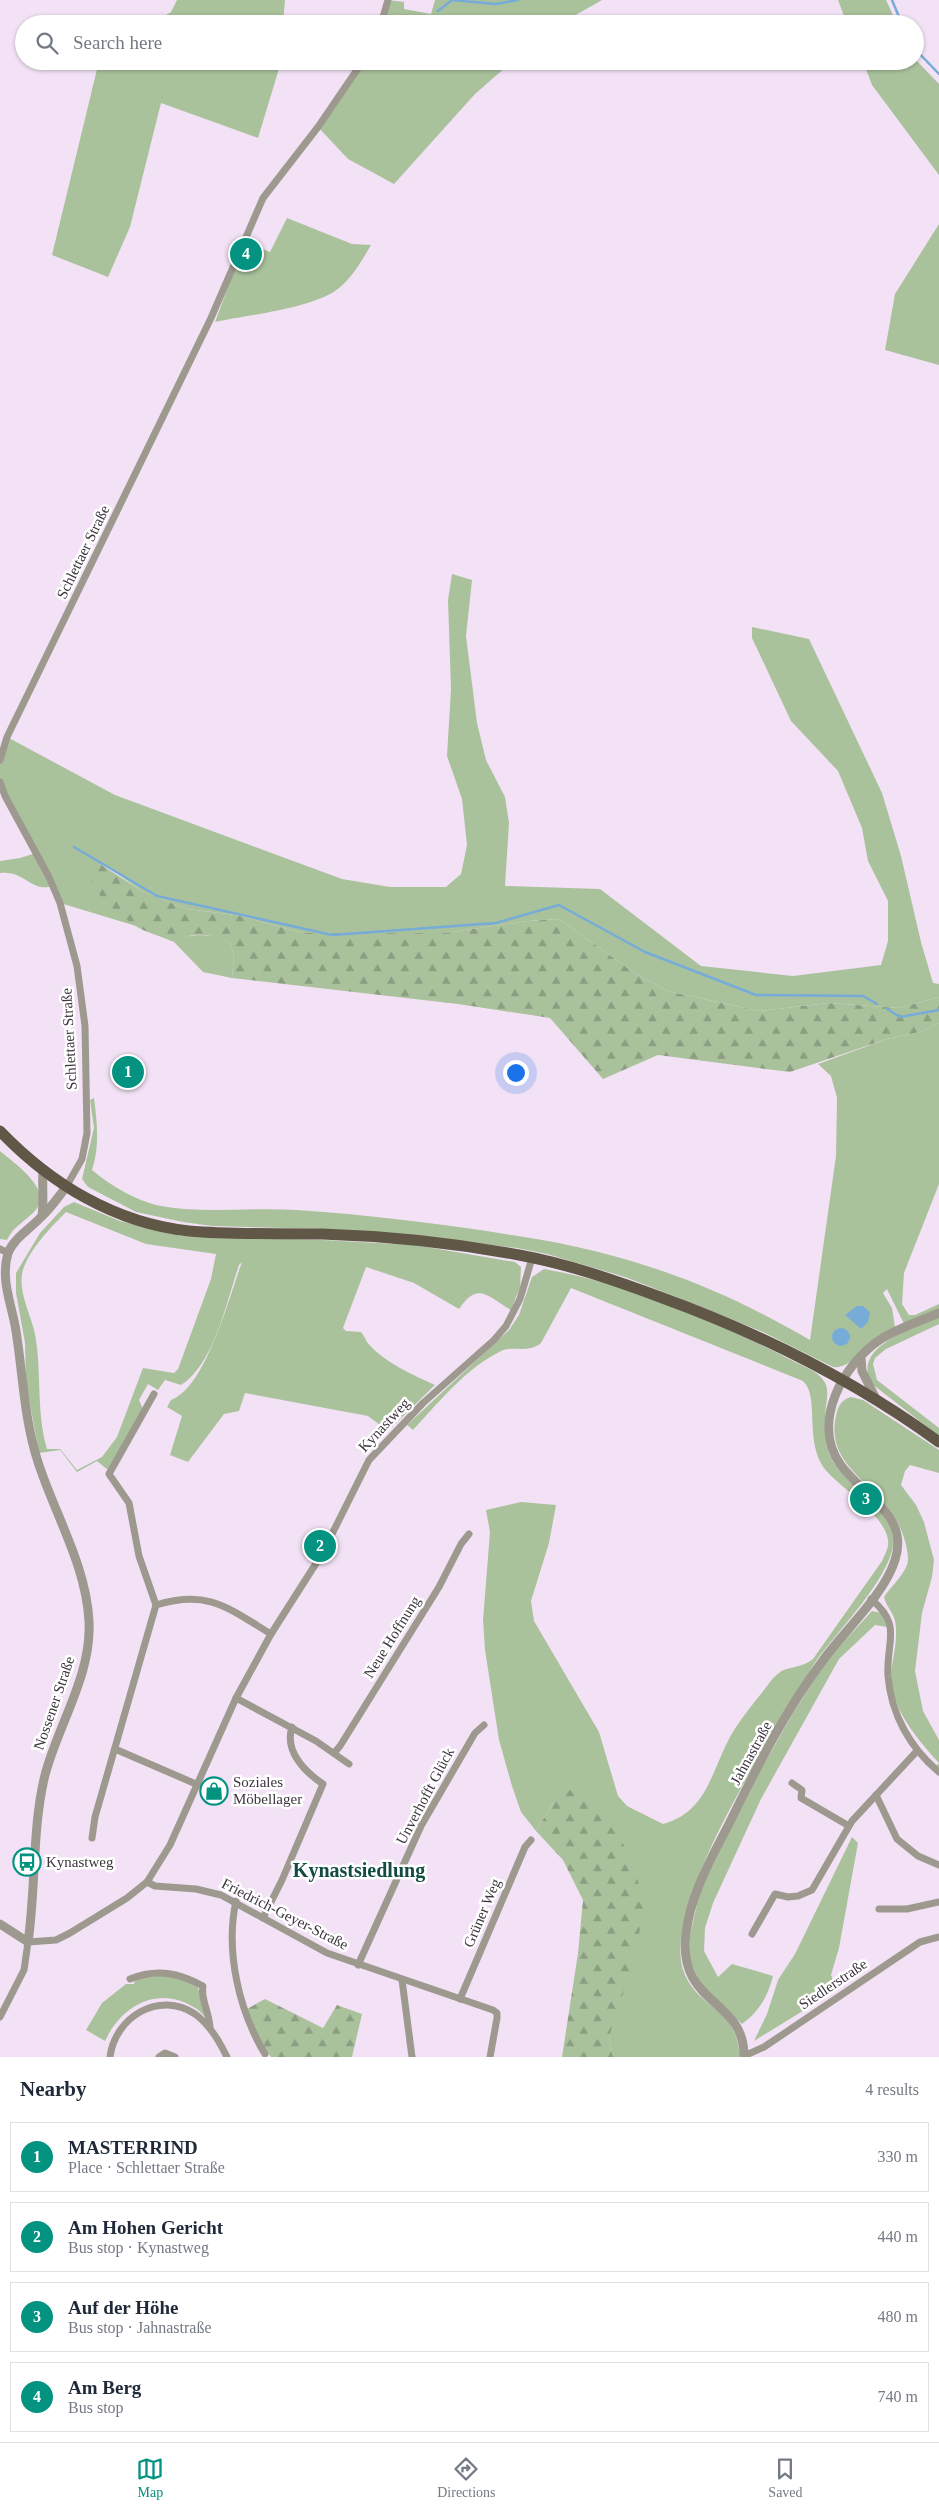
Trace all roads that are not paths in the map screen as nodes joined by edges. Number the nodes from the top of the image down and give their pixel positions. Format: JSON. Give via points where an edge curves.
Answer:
{"nodes":[{"id":1,"x":388,"y":0,"type":"edge"},
{"id":2,"x":384,"y":15,"type":"edge"},
{"id":3,"x":357,"y":70,"type":"edge"},
{"id":4,"x":0,"y":760,"type":"edge"},
{"id":5,"x":0,"y":782,"type":"edge"},
{"id":6,"x":0,"y":1131,"type":"edge"},
{"id":7,"x":43,"y":1171,"type":"junction"},
{"id":8,"x":66,"y":1187,"type":"junction"},
{"id":9,"x":42,"y":1216,"type":"junction"},
{"id":10,"x":4,"y":1251,"type":"edge"},
{"id":11,"x":532,"y":1258,"type":"junction"},
{"id":12,"x":939,"y":1313,"type":"edge"},
{"id":13,"x":861,"y":1358,"type":"junction"},
{"id":14,"x":843,"y":1380,"type":"junction"},
{"id":15,"x":154,"y":1394,"type":"dead end"},
{"id":16,"x":876,"y":1400,"type":"junction"},
{"id":17,"x":939,"y":1442,"type":"edge"},
{"id":18,"x":469,"y":1534,"type":"dead end"},
{"id":19,"x":871,"y":1599,"type":"junction"},
{"id":20,"x":156,"y":1605,"type":"junction"},
{"id":21,"x":271,"y":1634,"type":"junction"},
{"id":22,"x":236,"y":1698,"type":"junction"},
{"id":23,"x":484,"y":1725,"type":"dead end"},
{"id":24,"x":292,"y":1727,"type":"junction"},
{"id":25,"x":116,"y":1749,"type":"junction"},
{"id":26,"x":917,"y":1751,"type":"junction"},
{"id":27,"x":334,"y":1753,"type":"junction"},
{"id":28,"x":349,"y":1764,"type":"dead end"},
{"id":29,"x":939,"y":1772,"type":"edge"},
{"id":30,"x":792,"y":1783,"type":"dead end"},
{"id":31,"x":196,"y":1784,"type":"junction"},
{"id":32,"x":876,"y":1795,"type":"junction"},
{"id":33,"x":849,"y":1826,"type":"junction"},
{"id":34,"x":92,"y":1838,"type":"dead end"},
{"id":35,"x":531,"y":1840,"type":"dead end"},
{"id":36,"x":939,"y":1865,"type":"edge"},
{"id":37,"x":147,"y":1882,"type":"junction"},
{"id":38,"x":236,"y":1902,"type":"junction"},
{"id":39,"x":939,"y":1902,"type":"edge"},
{"id":40,"x":879,"y":1910,"type":"dead end"},
{"id":41,"x":263,"y":1918,"type":"junction"},
{"id":42,"x":0,"y":1924,"type":"edge"},
{"id":43,"x":752,"y":1934,"type":"dead end"},
{"id":44,"x":939,"y":1937,"type":"edge"},
{"id":45,"x":28,"y":1942,"type":"junction"},
{"id":46,"x":358,"y":1966,"type":"junction"},
{"id":47,"x":130,"y":1979,"type":"dead end"},
{"id":48,"x":402,"y":1980,"type":"junction"},
{"id":49,"x":460,"y":1999,"type":"junction"},
{"id":50,"x":0,"y":2017,"type":"edge"},
{"id":51,"x":210,"y":2028,"type":"junction"},
{"id":52,"x":265,"y":2054,"type":"dead end"},
{"id":53,"x":744,"y":2056,"type":"edge"},
{"id":54,"x":110,"y":2057,"type":"edge"},
{"id":55,"x":159,"y":2057,"type":"edge"},
{"id":56,"x":175,"y":2057,"type":"edge"},
{"id":57,"x":227,"y":2057,"type":"edge"},
{"id":58,"x":412,"y":2057,"type":"edge"},
{"id":59,"x":490,"y":2057,"type":"edge"}],
"edges":[{"from":1,"to":2,"type":"street"},
{"from":3,"to":4,"type":"street","name":"Schlettaer Straße","via":[[263,198],[252,219],[245,242],[192,357],[7,737]]},
{"from":5,"to":8,"type":"street","name":"Schlettaer Straße","via":[[60,903],[77,966],[85,1026],[87,1127],[82,1159]]},
{"from":6,"to":7,"type":"main road"},
{"from":7,"to":8,"type":"main road"},
{"from":7,"to":9,"type":"street"},
{"from":8,"to":9,"type":"street","name":"Nossener Straße"},
{"from":8,"to":11,"type":"main road","via":[[112,1211],[179,1229],[368,1237],[445,1244]]},
{"from":9,"to":10,"type":"street","name":"Nossener Straße"},
{"from":10,"to":45,"type":"street","name":"Nossener Straße","via":[[5,1284],[16,1330],[30,1428],[38,1461],[80,1574],[89,1622],[81,1672],[41,1794]]},
{"from":11,"to":14,"type":"main road","via":[[602,1276],[695,1310]]},
{"from":11,"to":21,"type":"street","name":"Kynastweg","via":[[520,1299],[506,1326],[423,1403],[369,1460],[322,1554]]},
{"from":12,"to":13,"type":"street","name":"Jahnastraße","via":[[879,1341]]},
{"from":13,"to":14,"type":"street","name":"Jahnastraße"},
{"from":13,"to":16,"type":"street","via":[[862,1371]]},
{"from":14,"to":16,"type":"main road"},
{"from":14,"to":19,"type":"street","name":"Jahnastraße","via":[[832,1405],[828,1434],[836,1458],[880,1504],[891,1519],[897,1536],[894,1561]]},
{"from":15,"to":20,"type":"street","via":[[110,1474],[129,1502],[139,1556]]},
{"from":16,"to":17,"type":"main road"},
{"from":18,"to":27,"type":"street","name":"Neue Hoffnung","via":[[440,1587]]},
{"from":19,"to":26,"type":"street","via":[[890,1621],[889,1685],[898,1718]]},
{"from":19,"to":53,"type":"street","name":"Jahnastraße","via":[[822,1662],[789,1713],[733,1815],[693,1902],[686,1935],[688,1972],[695,1984],[735,2022],[742,2036]]},
{"from":20,"to":21,"type":"street","via":[[183,1598],[217,1602]]},
{"from":20,"to":25,"type":"street"},
{"from":21,"to":22,"type":"street","name":"Kynastweg"},
{"from":22,"to":24,"type":"street"},
{"from":22,"to":31,"type":"street","name":"Kynastweg"},
{"from":23,"to":46,"type":"street","name":"Unverhofft Glück","via":[[475,1733],[430,1809]]},
{"from":24,"to":27,"type":"street"},
{"from":24,"to":41,"type":"street","via":[[290,1739],[297,1761],[322,1784]]},
{"from":25,"to":31,"type":"street"},
{"from":25,"to":34,"type":"street"},
{"from":26,"to":29,"type":"street"},
{"from":26,"to":32,"type":"street"},
{"from":27,"to":28,"type":"street"},
{"from":30,"to":33,"type":"street","via":[[802,1790],[801,1798]]},
{"from":31,"to":37,"type":"street","name":"Kynastweg","via":[[170,1844]]},
{"from":32,"to":33,"type":"street"},
{"from":32,"to":36,"type":"street","via":[[897,1839],[918,1856]]},
{"from":33,"to":43,"type":"street","via":[[812,1890],[798,1896],[775,1894]]},
{"from":35,"to":49,"type":"street","name":"Grüner Weg","via":[[525,1847]]},
{"from":37,"to":38,"type":"street","name":"Friedrich-Geyer-Straße","via":[[155,1886],[204,1890]]},
{"from":37,"to":45,"type":"street","name":"Kynastweg","via":[[70,1933],[56,1940]]},
{"from":38,"to":41,"type":"street","name":"Friedrich-Geyer-Straße"},
{"from":38,"to":52,"type":"street","via":[[231,1932],[234,1958],[245,2010]]},
{"from":39,"to":40,"type":"street","via":[[907,1909]]},
{"from":41,"to":46,"type":"street","name":"Friedrich-Geyer-Straße","via":[[326,1953]]},
{"from":42,"to":45,"type":"street"},
{"from":44,"to":53,"type":"street","name":"Siedlerstraße","via":[[920,1942]]},
{"from":45,"to":50,"type":"street","name":"Nossener Straße","via":[[24,1970]]},
{"from":46,"to":48,"type":"street","name":"Friedrich-Geyer-Straße"},
{"from":47,"to":51,"type":"street","via":[[140,1974],[166,1972],[203,1986]]},
{"from":48,"to":49,"type":"street","name":"Friedrich-Geyer-Straße"},
{"from":48,"to":58,"type":"street"},
{"from":49,"to":59,"type":"street","name":"Friedrich-Geyer-Straße","via":[[497,2013]]},
{"from":51,"to":54,"type":"street","via":[[182,2008],[167,2005],[150,2007],[136,2013],[122,2027],[114,2038]]},
{"from":51,"to":57,"type":"street"},
{"from":55,"to":56,"type":"street","via":[[165,2053]]}]}
